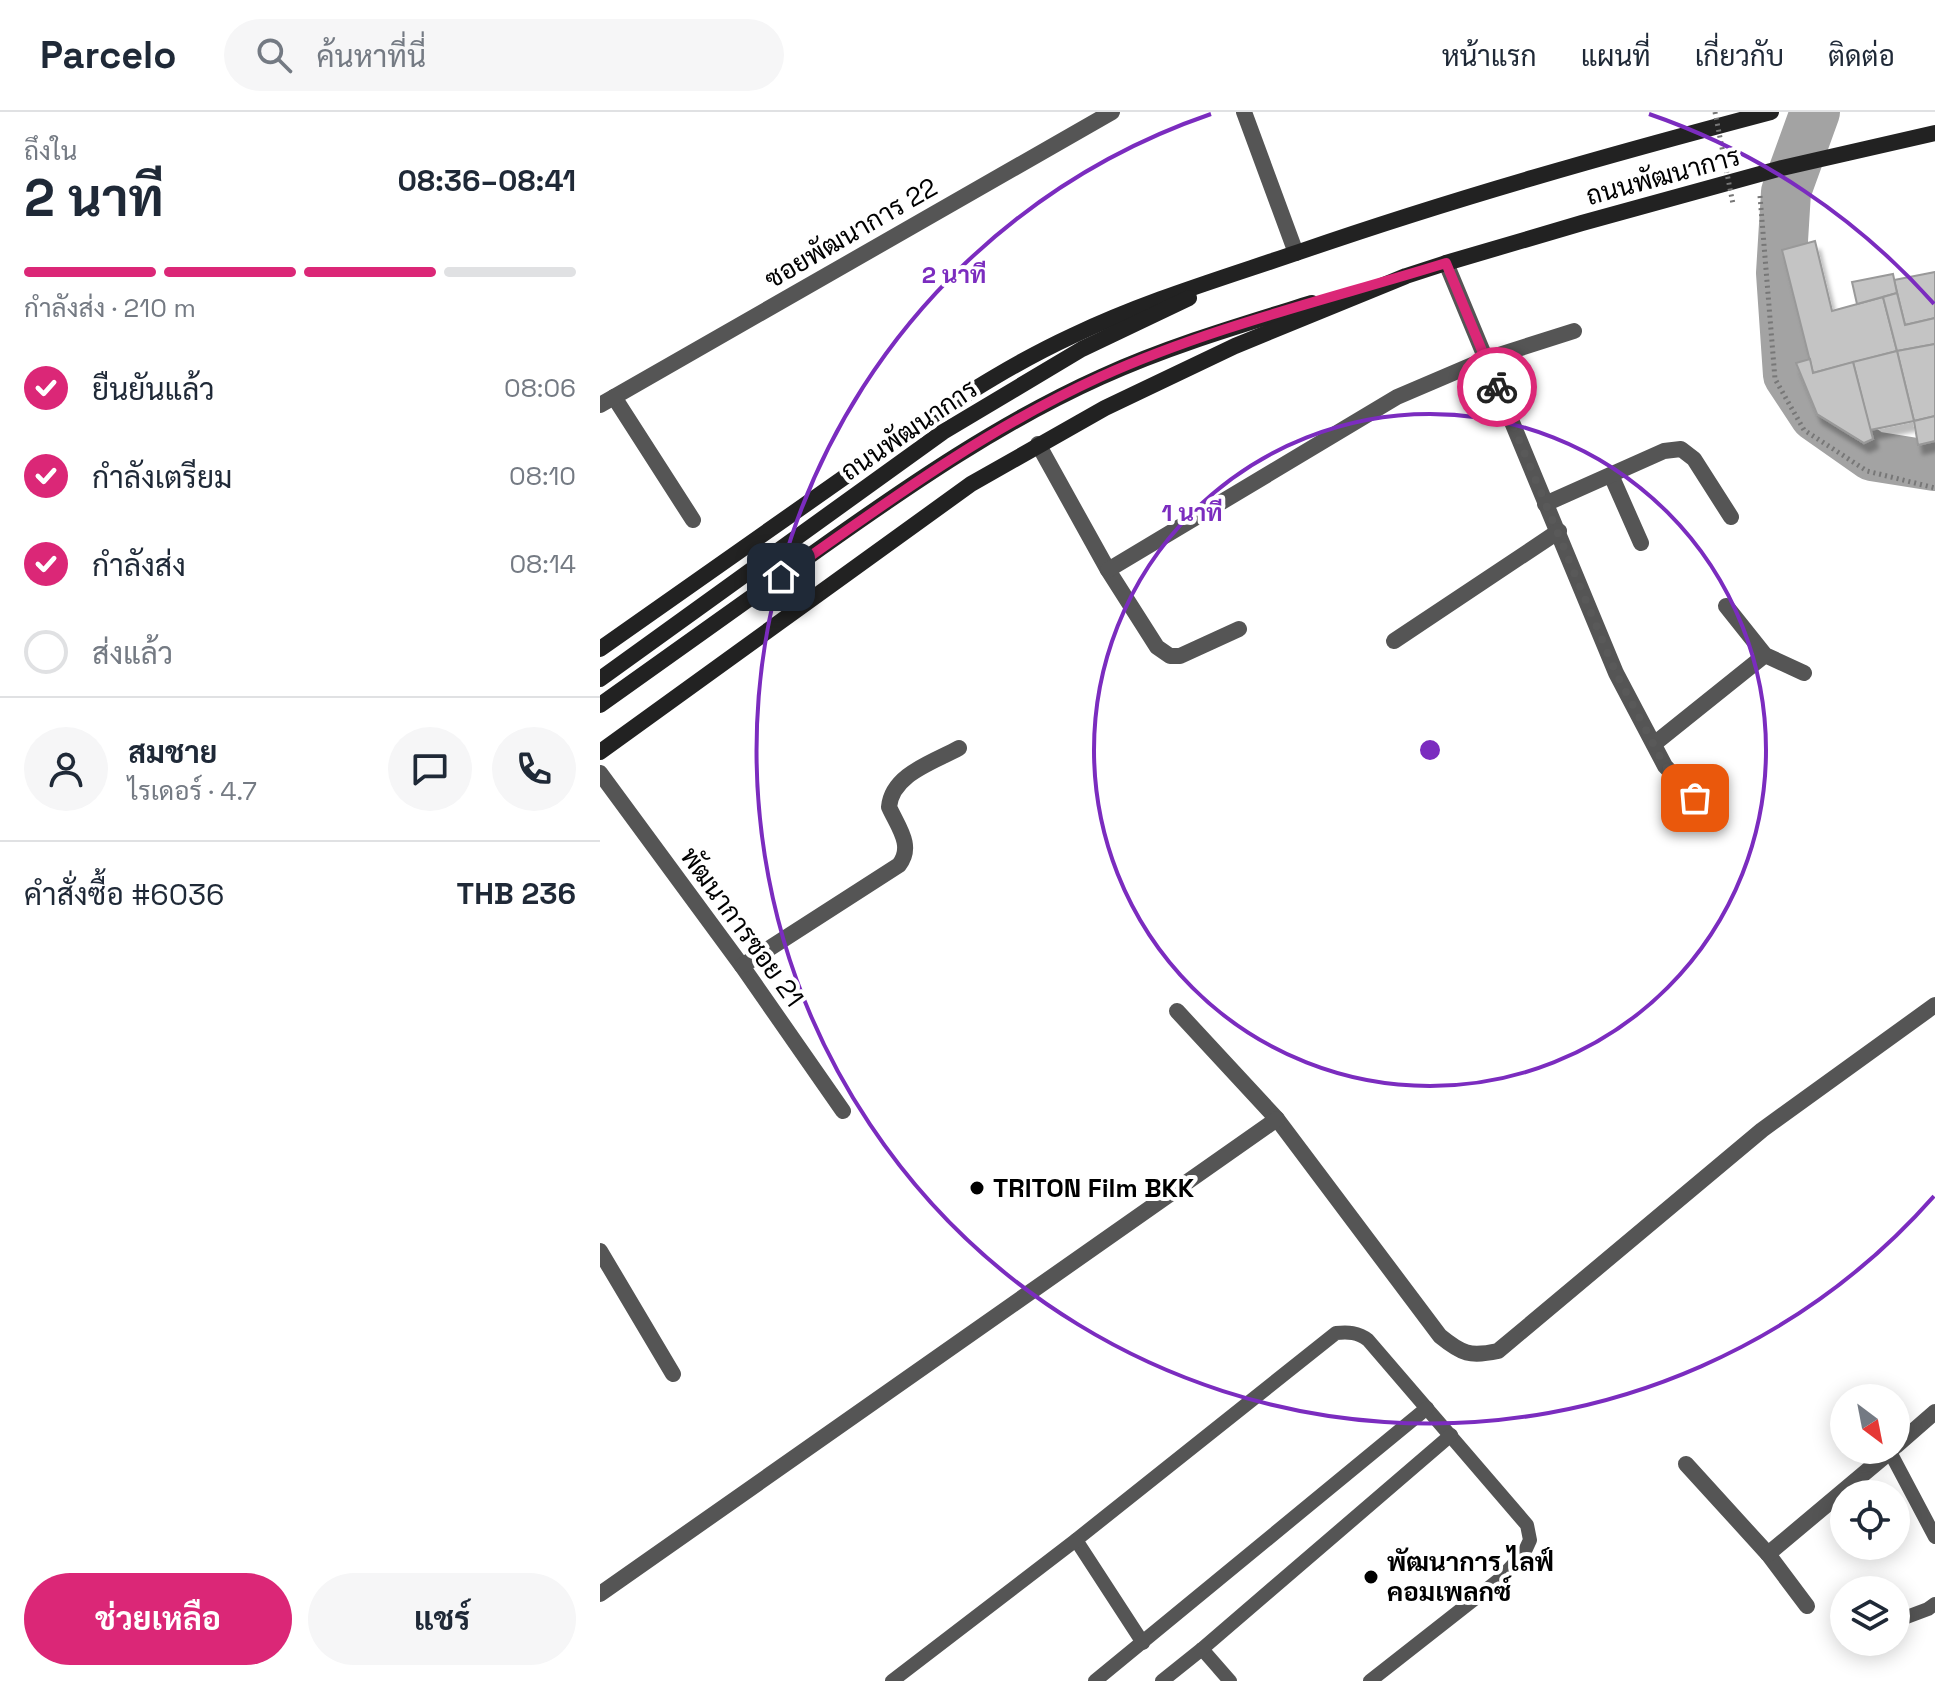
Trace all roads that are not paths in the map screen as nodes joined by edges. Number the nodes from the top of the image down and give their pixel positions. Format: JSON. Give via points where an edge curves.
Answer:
{"nodes":[{"id":1,"x":1112,"y":112,"type":"edge"},
{"id":2,"x":1244,"y":112,"type":"edge"},
{"id":3,"x":1771,"y":112,"type":"edge"},
{"id":4,"x":1935,"y":133,"type":"edge"},
{"id":5,"x":1296,"y":253,"type":"junction"},
{"id":6,"x":1269,"y":261,"type":"junction"},
{"id":7,"x":1446,"y":263,"type":"junction"},
{"id":8,"x":1406,"y":276,"type":"junction"},
{"id":9,"x":1574,"y":331,"type":"dead end"},
{"id":10,"x":1486,"y":359,"type":"junction"},
{"id":11,"x":607,"y":401,"type":"edge"},
{"id":12,"x":1038,"y":444,"type":"junction"},
{"id":13,"x":1611,"y":475,"type":"junction"},
{"id":14,"x":1545,"y":504,"type":"junction"},
{"id":15,"x":1731,"y":517,"type":"dead end"},
{"id":16,"x":693,"y":520,"type":"dead end"},
{"id":17,"x":1559,"y":531,"type":"junction"},
{"id":18,"x":1641,"y":543,"type":"dead end"},
{"id":19,"x":1108,"y":570,"type":"junction"},
{"id":20,"x":1726,"y":606,"type":"dead end"},
{"id":21,"x":1239,"y":629,"type":"dead end"},
{"id":22,"x":1394,"y":641,"type":"dead end"},
{"id":23,"x":600,"y":649,"type":"edge"},
{"id":24,"x":1765,"y":655,"type":"junction"},
{"id":25,"x":1804,"y":673,"type":"dead end"},
{"id":26,"x":600,"y":679,"type":"edge"},
{"id":27,"x":600,"y":705,"type":"edge"},
{"id":28,"x":1654,"y":744,"type":"junction"},
{"id":29,"x":959,"y":748,"type":"dead end"},
{"id":30,"x":600,"y":752,"type":"edge"},
{"id":31,"x":600,"y":773,"type":"edge"},
{"id":32,"x":1710,"y":814,"type":"dead end"},
{"id":33,"x":742,"y":966,"type":"junction"},
{"id":34,"x":1935,"y":1005,"type":"edge"},
{"id":35,"x":1177,"y":1011,"type":"dead end"},
{"id":36,"x":843,"y":1111,"type":"dead end"},
{"id":37,"x":1277,"y":1119,"type":"junction"},
{"id":38,"x":600,"y":1251,"type":"edge"},
{"id":39,"x":673,"y":1374,"type":"dead end"},
{"id":40,"x":1427,"y":1408,"type":"junction"},
{"id":41,"x":1935,"y":1412,"type":"edge"},
{"id":42,"x":1910,"y":1434,"type":"edge"},
{"id":43,"x":1451,"y":1435,"type":"junction"},
{"id":44,"x":1686,"y":1464,"type":"dead end"},
{"id":45,"x":1875,"y":1464,"type":"edge"},
{"id":46,"x":1900,"y":1464,"type":"edge"},
{"id":47,"x":1935,"y":1537,"type":"edge"},
{"id":48,"x":1076,"y":1540,"type":"junction"},
{"id":49,"x":1768,"y":1554,"type":"junction"},
{"id":50,"x":600,"y":1594,"type":"edge"},
{"id":51,"x":1935,"y":1604,"type":"edge"},
{"id":52,"x":1807,"y":1606,"type":"dead end"},
{"id":53,"x":1910,"y":1616,"type":"edge"},
{"id":54,"x":1143,"y":1643,"type":"junction"},
{"id":55,"x":1202,"y":1649,"type":"junction"},
{"id":56,"x":892,"y":1681,"type":"edge"},
{"id":57,"x":1095,"y":1681,"type":"edge"},
{"id":58,"x":1162,"y":1681,"type":"edge"},
{"id":59,"x":1230,"y":1681,"type":"edge"},
{"id":60,"x":1370,"y":1681,"type":"edge"}],
"edges":[{"from":1,"to":11,"type":"street","name":"ซอยพัฒนาการ 22"},
{"from":2,"to":5,"type":"street"},
{"from":3,"to":5,"type":"main road","name":"ถนนพัฒนาการ","via":[[1567,166]]},
{"from":4,"to":7,"type":"main road","name":"ถนนพัฒนาการ","via":[[1782,168]]},
{"from":5,"to":6,"type":"main road","name":"ถนนพัฒนาการ"},
{"from":6,"to":23,"type":"main road","name":"ถนนพัฒนาการ","via":[[1094,326],[974,388]]},
{"from":6,"to":26,"type":"main road","name":"ถนนพัฒนาการ","via":[[1082,349],[943,432]]},
{"from":7,"to":8,"type":"main road","name":"ถนนพัฒนาการ"},
{"from":7,"to":10,"type":"street"},
{"from":8,"to":12,"type":"main road","name":"ถนนพัฒนาการ","via":[[1235,346]]},
{"from":8,"to":27,"type":"main road","name":"ถนนพัฒนาการ","via":[[1168,350],[1099,377],[1007,425],[909,485]]},
{"from":9,"to":10,"type":"street"},
{"from":10,"to":14,"type":"street"},
{"from":10,"to":19,"type":"street","via":[[1384,404]]},
{"from":11,"to":16,"type":"street"},
{"from":12,"to":19,"type":"street"},
{"from":12,"to":30,"type":"main road","name":"ถนนพัฒนาการ","via":[[904,530]]},
{"from":13,"to":14,"type":"street"},
{"from":13,"to":15,"type":"street","via":[[1664,451],[1681,449],[1694,459]]},
{"from":13,"to":18,"type":"street"},
{"from":14,"to":17,"type":"street"},
{"from":17,"to":22,"type":"street"},
{"from":17,"to":28,"type":"street","via":[[1616,673]]},
{"from":19,"to":21,"type":"street","via":[[1157,647],[1170,656]]},
{"from":20,"to":24,"type":"street"},
{"from":24,"to":25,"type":"street"},
{"from":24,"to":28,"type":"street"},
{"from":28,"to":32,"type":"street","via":[[1665,766]]},
{"from":29,"to":33,"type":"street","via":[[900,781],[892,792],[889,807],[907,850],[899,865]]},
{"from":31,"to":33,"type":"street","name":"พัฒนาการซอย 21"},
{"from":33,"to":36,"type":"street","name":"พัฒนาการซอย 21"},
{"from":34,"to":37,"type":"street","via":[[1762,1130],[1498,1351],[1481,1355],[1459,1352],[1440,1336]]},
{"from":35,"to":37,"type":"street"},
{"from":37,"to":50,"type":"street"},
{"from":38,"to":39,"type":"street"},
{"from":40,"to":43,"type":"lane"},
{"from":40,"to":48,"type":"lane","via":[[1368,1340],[1353,1332],[1336,1333]]},
{"from":40,"to":54,"type":"lane"},
{"from":41,"to":42,"type":"street"},
{"from":43,"to":55,"type":"lane"},
{"from":43,"to":60,"type":"lane","via":[[1527,1525],[1530,1540],[1500,1579]]},
{"from":44,"to":49,"type":"street"},
{"from":45,"to":49,"type":"street"},
{"from":46,"to":47,"type":"lane"},
{"from":48,"to":54,"type":"lane"},
{"from":48,"to":56,"type":"lane"},
{"from":49,"to":52,"type":"street"},
{"from":51,"to":53,"type":"lane"},
{"from":54,"to":57,"type":"lane"},
{"from":55,"to":58,"type":"lane"},
{"from":55,"to":59,"type":"lane"}]}
